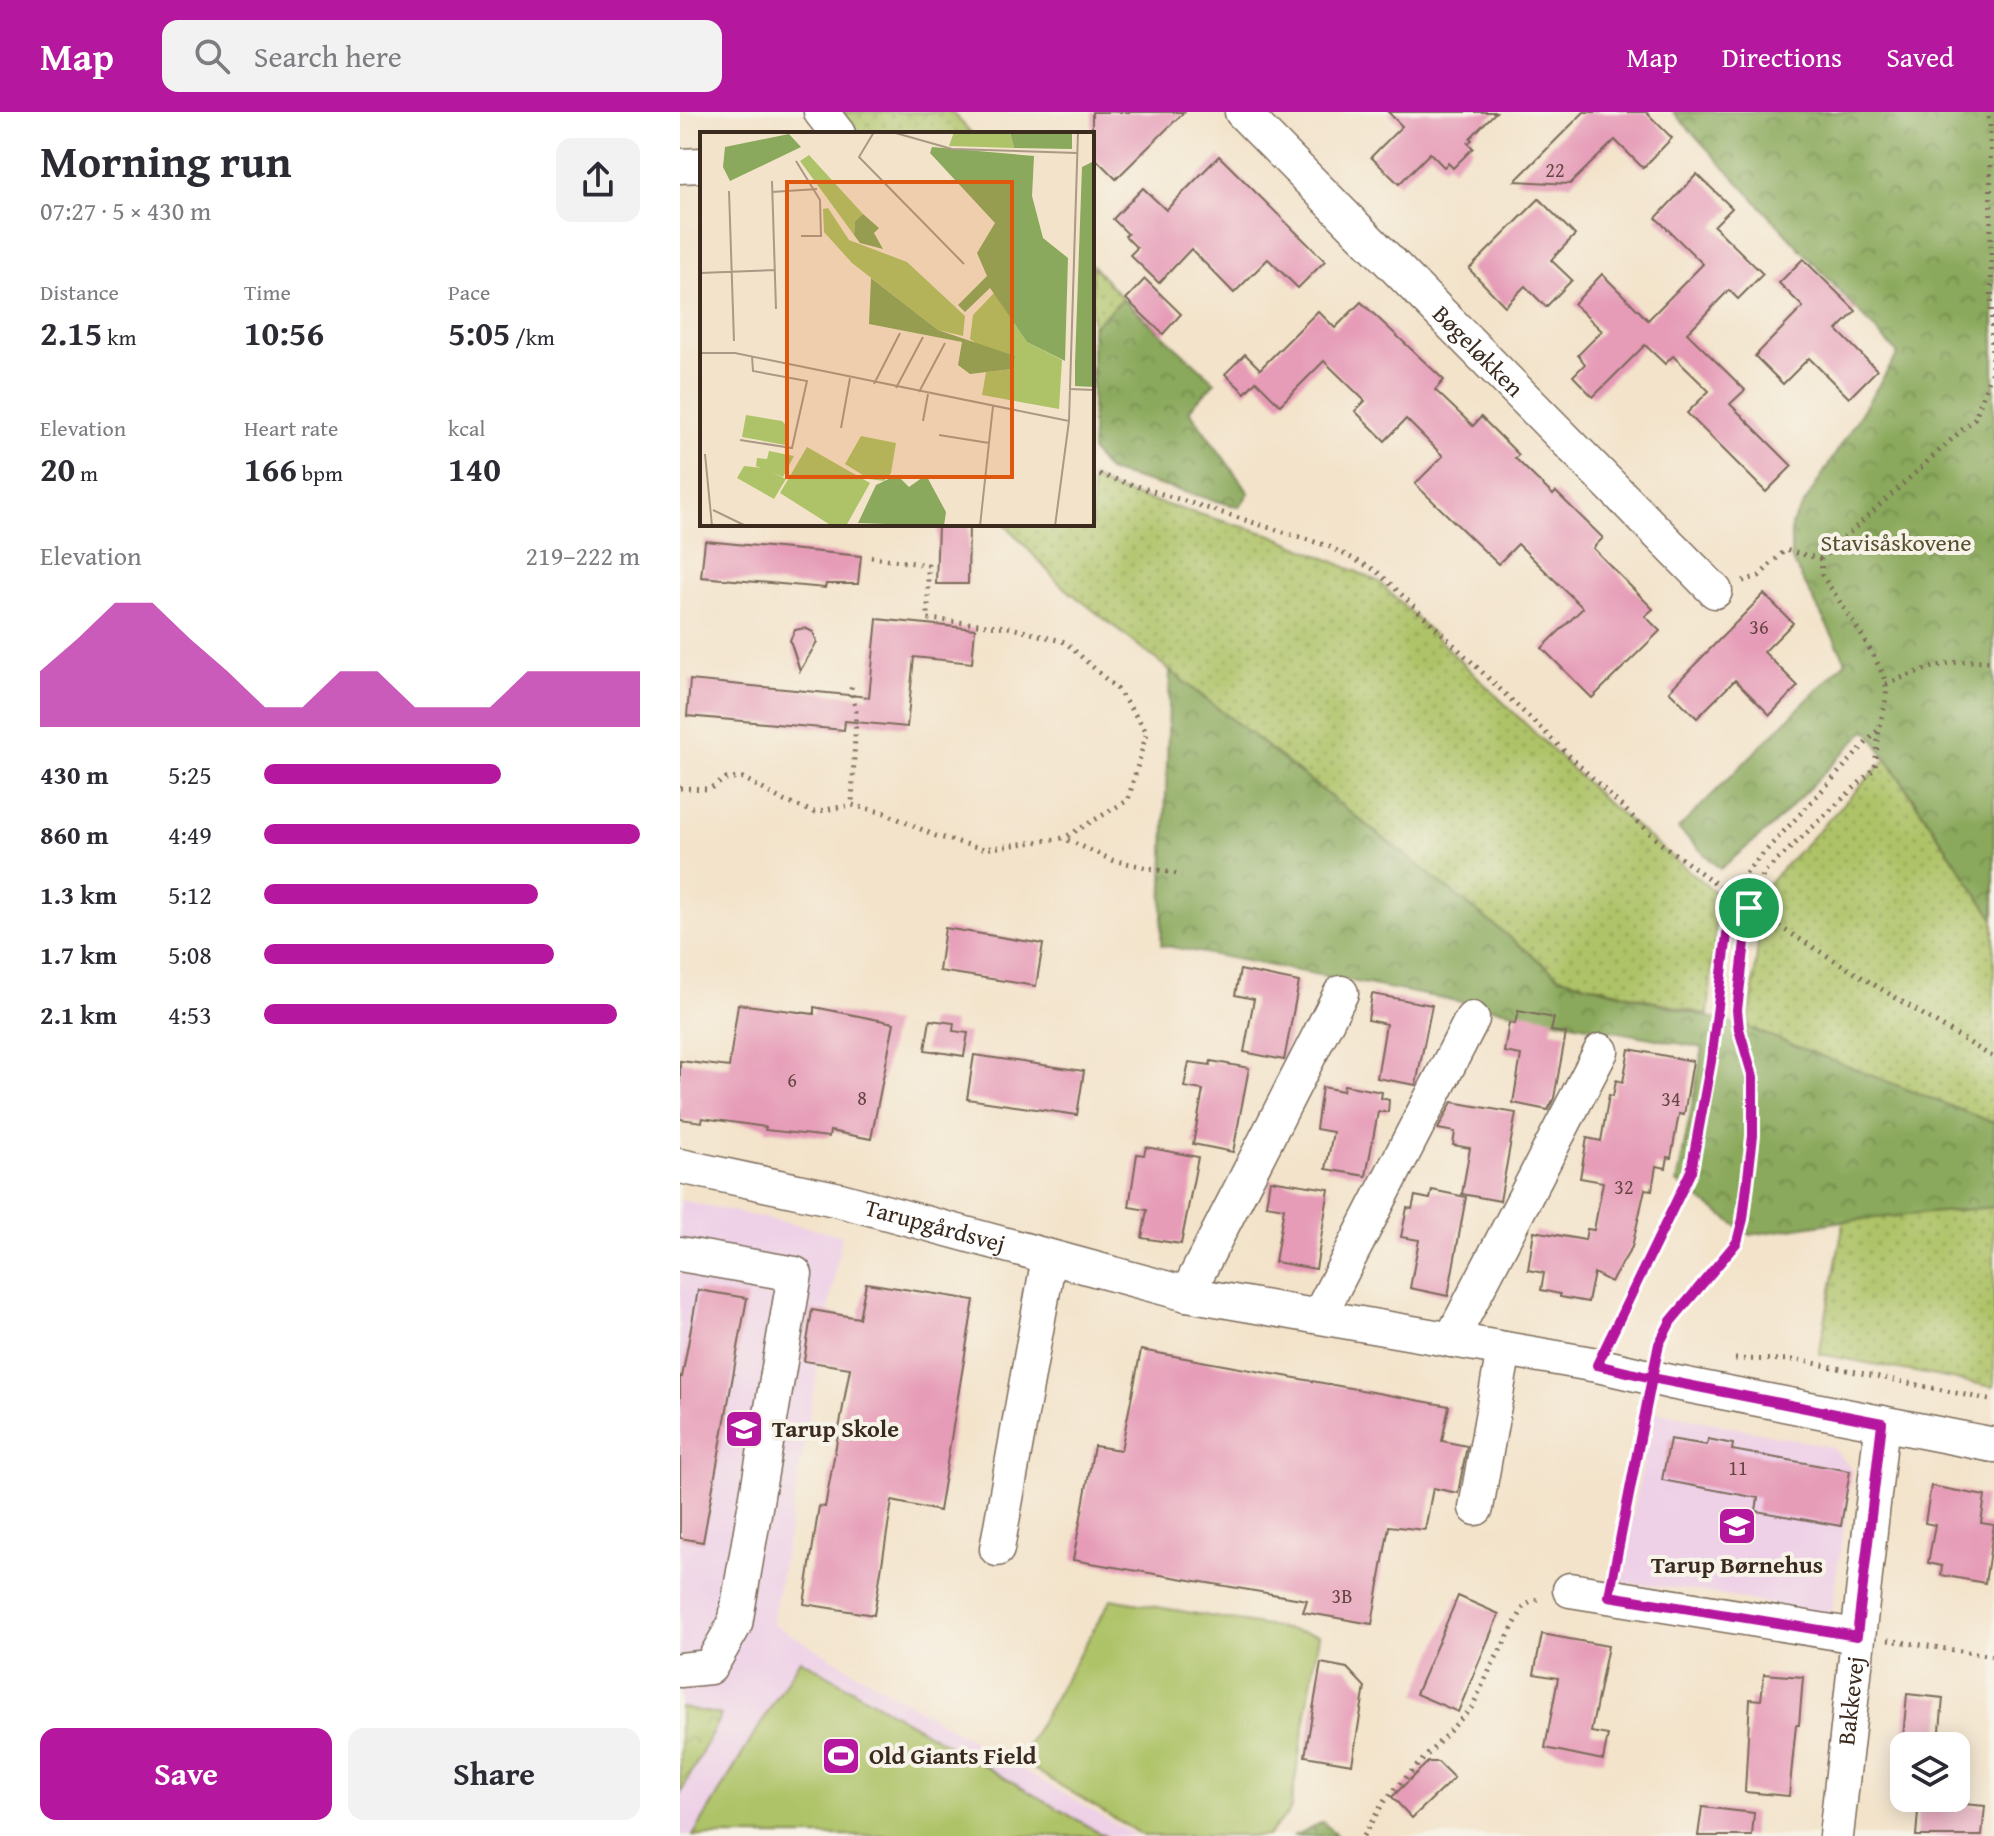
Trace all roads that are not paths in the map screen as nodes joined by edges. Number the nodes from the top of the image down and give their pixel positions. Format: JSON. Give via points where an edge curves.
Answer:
{"nodes":[{"id":1,"x":821,"y":112,"type":"edge"},
{"id":2,"x":1242,"y":112,"type":"edge"},
{"id":3,"x":836,"y":132,"type":"edge"},
{"id":4,"x":700,"y":165,"type":"edge"},
{"id":5,"x":680,"y":166,"type":"edge"},
{"id":6,"x":1715,"y":591,"type":"road end"},
{"id":7,"x":1341,"y":993,"type":"dead end"},
{"id":8,"x":1472,"y":1019,"type":"dead end"},
{"id":9,"x":1601,"y":1051,"type":"dead end"},
{"id":10,"x":680,"y":1166,"type":"edge"},
{"id":11,"x":680,"y":1254,"type":"edge"},
{"id":12,"x":1049,"y":1257,"type":"junction"},
{"id":13,"x":1187,"y":1294,"type":"junction"},
{"id":14,"x":1319,"y":1316,"type":"junction"},
{"id":15,"x":1451,"y":1340,"type":"junction"},
{"id":16,"x":1504,"y":1349,"type":"junction"},
{"id":17,"x":1882,"y":1423,"type":"junction"},
{"id":18,"x":1994,"y":1445,"type":"edge"},
{"id":19,"x":1476,"y":1508,"type":"dead end"},
{"id":20,"x":997,"y":1549,"type":"dead end"},
{"id":21,"x":1570,"y":1590,"type":"road end"},
{"id":22,"x":1857,"y":1636,"type":"junction"},
{"id":23,"x":680,"y":1670,"type":"edge"},
{"id":24,"x":1836,"y":1836,"type":"edge"}],
"edges":[{"from":1,"to":3,"type":"street"},
{"from":2,"to":6,"type":"street","name":"Bøgeløkken"},
{"from":4,"to":5,"type":"street"},
{"from":7,"to":13,"type":"street"},
{"from":8,"to":14,"type":"street"},
{"from":9,"to":15,"type":"street"},
{"from":10,"to":12,"type":"street","name":"Tarupgårdsvej","via":[[840,1200]]},
{"from":11,"to":23,"type":"street","via":[[795,1274],[735,1624],[710,1667]]},
{"from":12,"to":13,"type":"street","name":"Tarupgårdsvej"},
{"from":12,"to":20,"type":"street"},
{"from":13,"to":14,"type":"street","name":"Tarupgårdsvej"},
{"from":14,"to":15,"type":"street","name":"Tarupgårdsvej"},
{"from":15,"to":16,"type":"street","name":"Tarupgårdsvej"},
{"from":16,"to":17,"type":"street","name":"Tarupgårdsvej"},
{"from":16,"to":19,"type":"street"},
{"from":17,"to":18,"type":"street","name":"Tarupgårdsvej"},
{"from":17,"to":22,"type":"street","name":"Bakkevej"},
{"from":21,"to":22,"type":"street"},
{"from":22,"to":24,"type":"street","name":"Bakkevej"}]}
